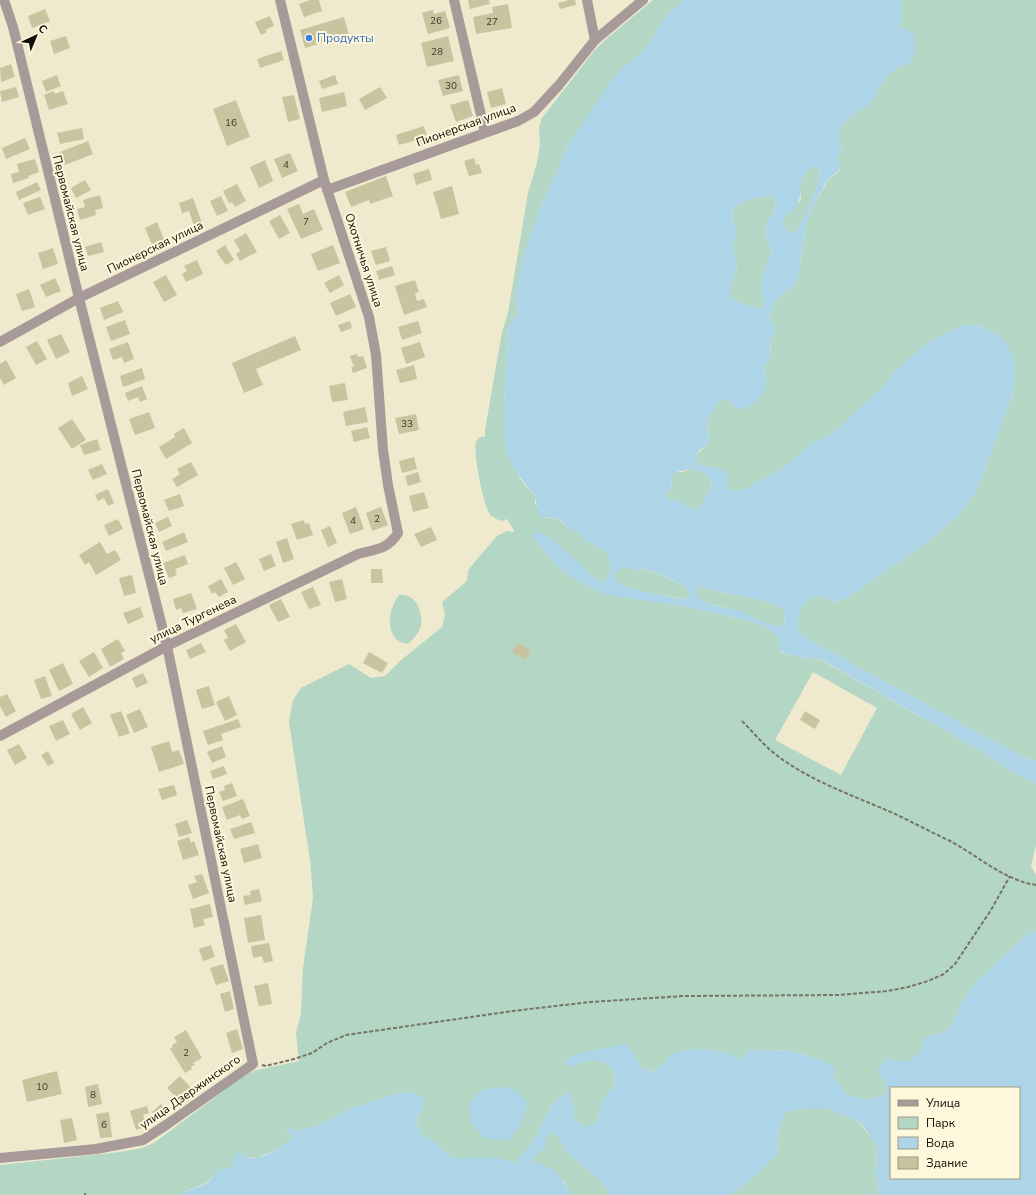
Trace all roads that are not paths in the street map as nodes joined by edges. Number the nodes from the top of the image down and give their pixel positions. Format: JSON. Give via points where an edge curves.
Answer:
{"nodes":[{"id":1,"x":4,"y":0,"type":"edge"},
{"id":2,"x":280,"y":0,"type":"edge"},
{"id":3,"x":454,"y":0,"type":"edge"},
{"id":4,"x":587,"y":0,"type":"edge"},
{"id":5,"x":643,"y":0,"type":"edge"},
{"id":6,"x":595,"y":40,"type":"junction"},
{"id":7,"x":485,"y":132,"type":"junction"},
{"id":8,"x":324,"y":180,"type":"junction"},
{"id":9,"x":327,"y":190,"type":"junction"},
{"id":10,"x":79,"y":298,"type":"junction"},
{"id":11,"x":0,"y":342,"type":"edge"},
{"id":12,"x":398,"y":533,"type":"joint"},
{"id":13,"x":166,"y":646,"type":"junction"},
{"id":14,"x":0,"y":736,"type":"edge"},
{"id":15,"x":253,"y":1064,"type":"joint"},
{"id":16,"x":0,"y":1158,"type":"edge"}],
"edges":[{"from":1,"to":10,"type":"street","name":"Первомайская улица","via":[[13,27]]},
{"from":2,"to":8,"type":"street","name":"Охотничья улица"},
{"from":3,"to":7,"type":"street"},
{"from":4,"to":6,"type":"street"},
{"from":5,"to":6,"type":"street","name":"Пионерская улица"},
{"from":6,"to":7,"type":"street","name":"Пионерская улица","via":[[534,112],[518,121]]},
{"from":7,"to":9,"type":"street","name":"Пионерская улица"},
{"from":8,"to":9,"type":"street","name":"Охотничья улица"},
{"from":8,"to":10,"type":"street","name":"Пионерская улица"},
{"from":9,"to":12,"type":"street","name":"Охотничья улица","via":[[368,318],[376,355],[383,450]]},
{"from":10,"to":11,"type":"street","name":"Пионерская улица"},
{"from":10,"to":13,"type":"street","name":"Первомайская улица"},
{"from":12,"to":13,"type":"street","name":"улица Тургенева","via":[[392,543],[383,548],[358,554]]},
{"from":13,"to":14,"type":"street","name":"улица Тургенева"},
{"from":13,"to":15,"type":"street","name":"Первомайская улица"},
{"from":15,"to":16,"type":"street","name":"улица Дзержинского","via":[[143,1140],[96,1149]]}]}
